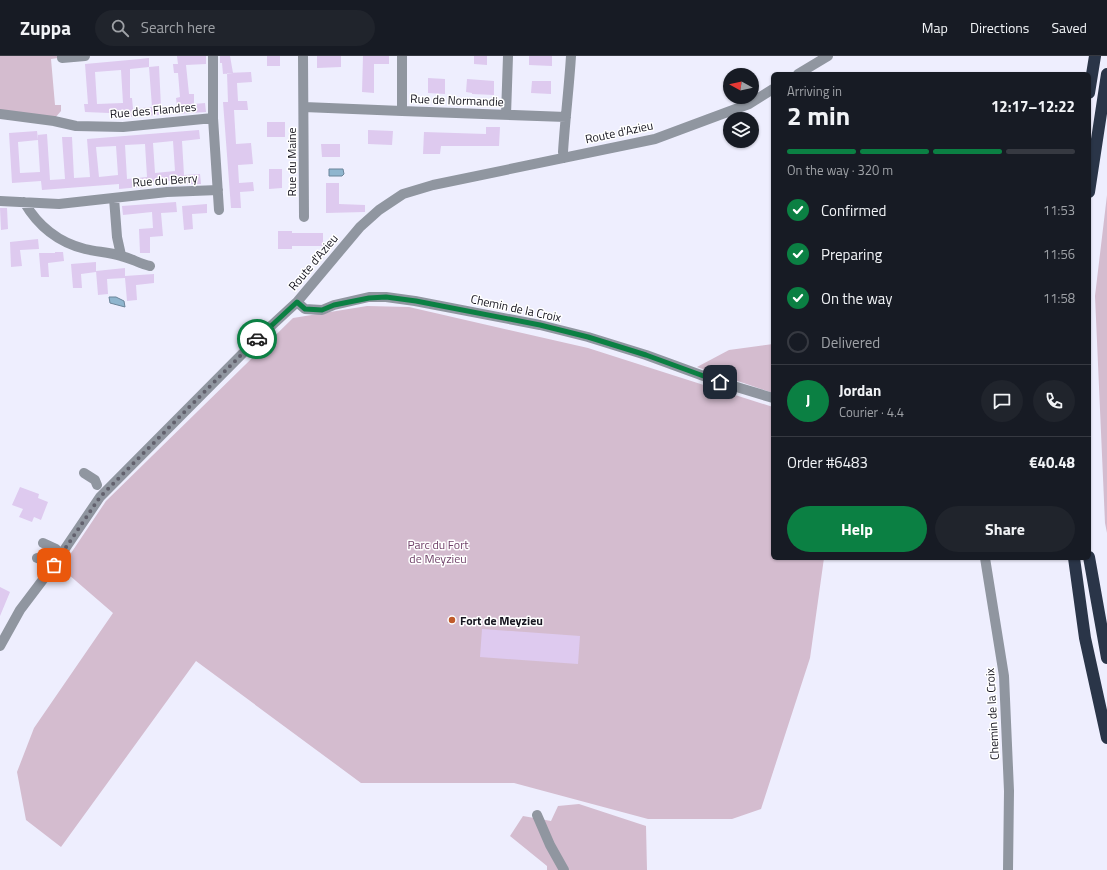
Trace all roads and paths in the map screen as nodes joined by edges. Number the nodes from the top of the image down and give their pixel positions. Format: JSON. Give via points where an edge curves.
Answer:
{"nodes":[{"id":1,"x":62,"y":56,"type":"edge"},
{"id":2,"x":85,"y":56,"type":"edge"},
{"id":3,"x":213,"y":56,"type":"edge"},
{"id":4,"x":303,"y":56,"type":"edge"},
{"id":5,"x":402,"y":56,"type":"edge"},
{"id":6,"x":508,"y":56,"type":"edge"},
{"id":7,"x":571,"y":56,"type":"edge"},
{"id":8,"x":828,"y":56,"type":"edge"},
{"id":9,"x":1095,"y":56,"type":"edge"},
{"id":10,"x":801,"y":72,"type":"edge"},
{"id":11,"x":1107,"y":74,"type":"edge"},
{"id":12,"x":1091,"y":81,"type":"edge"},
{"id":13,"x":771,"y":90,"type":"edge"},
{"id":14,"x":304,"y":106,"type":"junction"},
{"id":15,"x":402,"y":111,"type":"junction"},
{"id":16,"x":0,"y":114,"type":"edge"},
{"id":17,"x":506,"y":115,"type":"junction"},
{"id":18,"x":566,"y":117,"type":"junction"},
{"id":19,"x":213,"y":118,"type":"junction"},
{"id":20,"x":564,"y":158,"type":"junction"},
{"id":21,"x":1091,"y":179,"type":"edge"},
{"id":22,"x":218,"y":190,"type":"junction"},
{"id":23,"x":114,"y":198,"type":"junction"},
{"id":24,"x":0,"y":201,"type":"edge"},
{"id":25,"x":24,"y":202,"type":"junction"},
{"id":26,"x":219,"y":210,"type":"dead end"},
{"id":27,"x":304,"y":217,"type":"dead end"},
{"id":28,"x":120,"y":255,"type":"junction"},
{"id":29,"x":150,"y":266,"type":"dead end"},
{"id":30,"x":297,"y":302,"type":"junction"},
{"id":31,"x":771,"y":397,"type":"edge"},
{"id":32,"x":84,"y":473,"type":"dead end"},
{"id":33,"x":97,"y":485,"type":"dead end"},
{"id":34,"x":43,"y":543,"type":"dead end"},
{"id":35,"x":56,"y":549,"type":"dead end"},
{"id":36,"x":37,"y":558,"type":"dead end"},
{"id":37,"x":985,"y":560,"type":"edge"},
{"id":38,"x":1074,"y":560,"type":"edge"},
{"id":39,"x":1090,"y":560,"type":"edge"},
{"id":40,"x":54,"y":565,"type":"junction"},
{"id":41,"x":1,"y":640,"type":"edge"},
{"id":42,"x":1107,"y":658,"type":"edge"},
{"id":43,"x":1107,"y":738,"type":"edge"},
{"id":44,"x":537,"y":815,"type":"dead end"},
{"id":45,"x":564,"y":870,"type":"edge"},
{"id":46,"x":1008,"y":870,"type":"edge"}],
"edges":[{"from":1,"to":2,"type":"street"},
{"from":3,"to":19,"type":"street"},
{"from":4,"to":14,"type":"street","name":"Rue du Maine"},
{"from":5,"to":15,"type":"street","name":"Rue de Normandie"},
{"from":6,"to":17,"type":"street"},
{"from":7,"to":18,"type":"street"},
{"from":8,"to":10,"type":"street"},
{"from":9,"to":12,"type":"highway"},
{"from":11,"to":21,"type":"highway"},
{"from":13,"to":20,"type":"street","name":"Route d'Azieu","via":[[749,104],[655,139]]},
{"from":14,"to":15,"type":"street"},
{"from":14,"to":27,"type":"street","name":"Rue du Maine"},
{"from":15,"to":17,"type":"street","name":"Rue de Normandie"},
{"from":16,"to":19,"type":"street","name":"Rue des Flandres","via":[[76,126],[123,128]]},
{"from":17,"to":18,"type":"street","name":"Rue de Normandie"},
{"from":18,"to":20,"type":"street"},
{"from":19,"to":22,"type":"street"},
{"from":20,"to":30,"type":"street","name":"Route d'Azieu","via":[[433,185],[403,194],[360,227]]},
{"from":22,"to":23,"type":"street","name":"Rue du Berry"},
{"from":22,"to":26,"type":"street"},
{"from":23,"to":25,"type":"street","name":"Rue du Berry","via":[[59,204]]},
{"from":23,"to":28,"type":"street"},
{"from":24,"to":25,"type":"street","name":"Rue du Berry"},
{"from":25,"to":28,"type":"street","via":[[34,219],[49,233],[66,243]]},
{"from":28,"to":29,"type":"street"},
{"from":30,"to":31,"type":"street","name":"Chemin de la Croix","via":[[305,309],[322,310],[334,305],[386,297],[540,325],[646,355]]},
{"from":30,"to":40,"type":"street","name":"Route d'Azieu","via":[[100,497]]},
{"from":32,"to":33,"type":"street","via":[[95,480]]},
{"from":34,"to":35,"type":"street"},
{"from":36,"to":40,"type":"street"},
{"from":37,"to":46,"type":"street","name":"Chemin de la Croix","via":[[1004,676],[1009,790]]},
{"from":38,"to":43,"type":"highway","via":[[1085,638]]},
{"from":39,"to":42,"type":"highway"},
{"from":40,"to":41,"type":"street","name":"Route d'Azieu"},
{"from":44,"to":45,"type":"street"}]}
